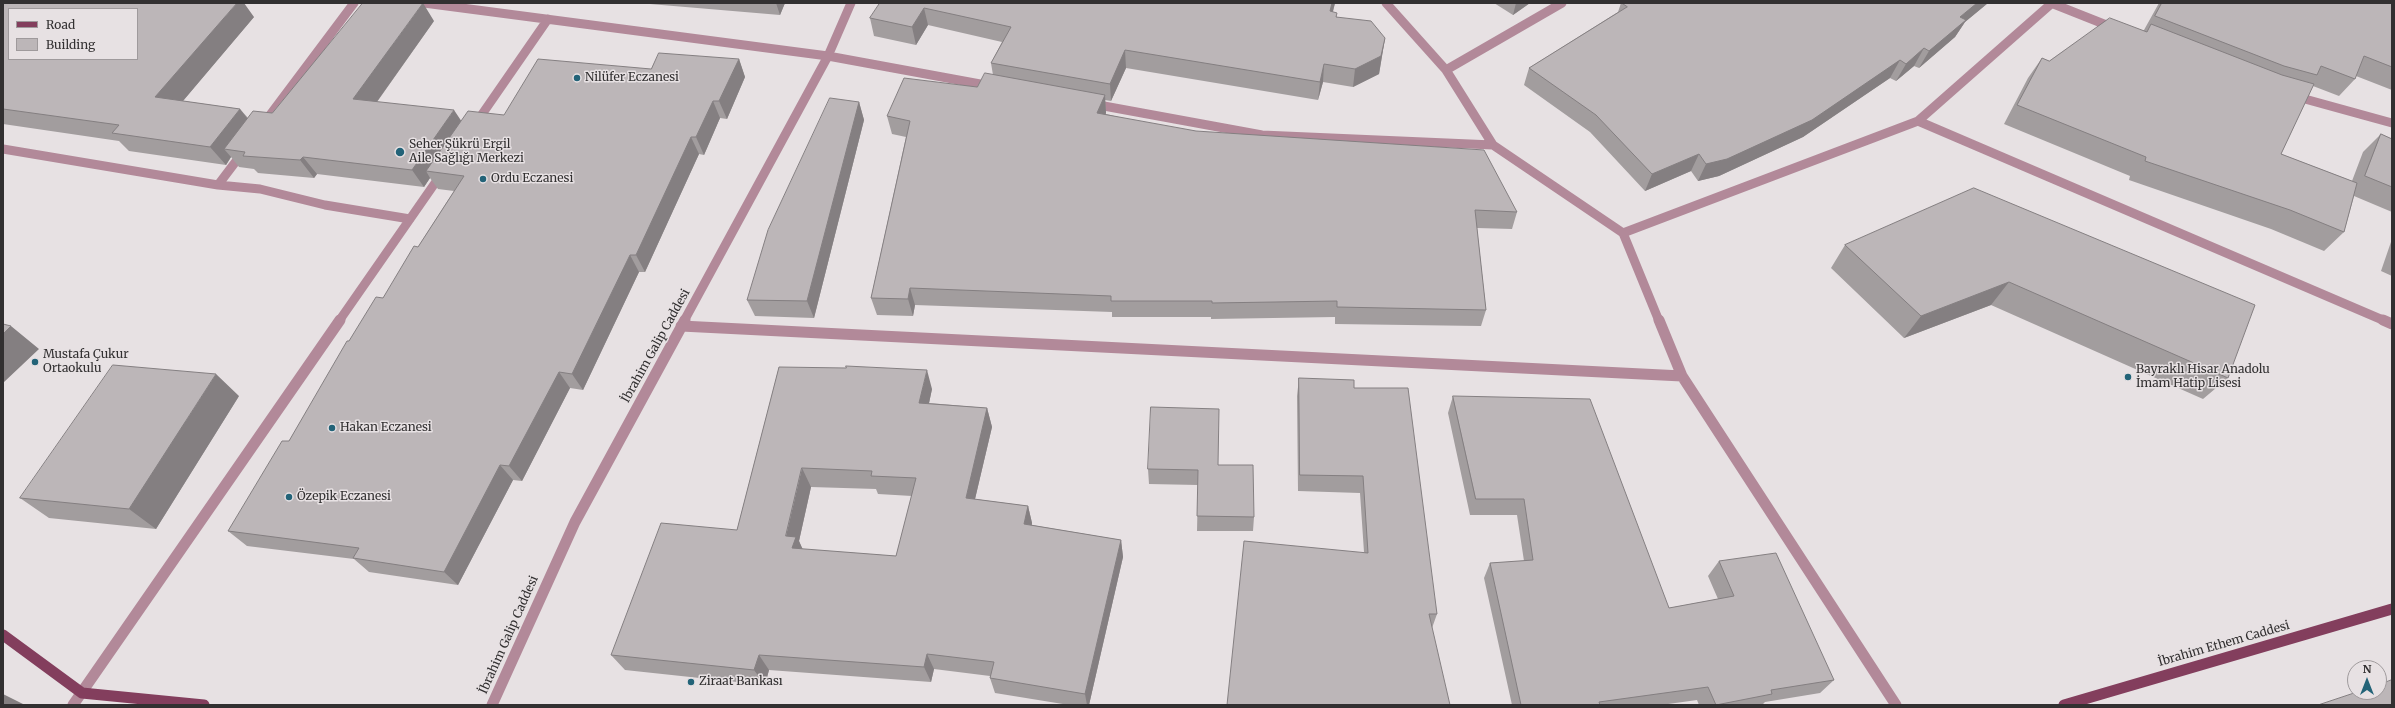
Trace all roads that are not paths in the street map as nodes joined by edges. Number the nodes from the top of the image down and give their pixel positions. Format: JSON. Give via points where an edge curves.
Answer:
{"nodes":[{"id":1,"x":354,"y":3,"type":"edge"},
{"id":2,"x":424,"y":3,"type":"edge"},
{"id":3,"x":851,"y":3,"type":"edge"},
{"id":4,"x":1386,"y":3,"type":"edge"},
{"id":5,"x":1562,"y":3,"type":"edge"},
{"id":6,"x":2052,"y":3,"type":"edge"},
{"id":7,"x":548,"y":19,"type":"junction"},
{"id":8,"x":2126,"y":33,"type":"edge"},
{"id":9,"x":828,"y":56,"type":"junction"},
{"id":10,"x":1446,"y":70,"type":"junction"},
{"id":11,"x":999,"y":87,"type":"edge"},
{"id":12,"x":2282,"y":93,"type":"edge"},
{"id":13,"x":1084,"y":102,"type":"edge"},
{"id":14,"x":1918,"y":122,"type":"junction"},
{"id":15,"x":2392,"y":123,"type":"edge"},
{"id":16,"x":260,"y":128,"type":"edge"},
{"id":17,"x":468,"y":135,"type":"edge"},
{"id":18,"x":251,"y":141,"type":"edge"},
{"id":19,"x":1493,"y":145,"type":"junction"},
{"id":20,"x":3,"y":149,"type":"edge"},
{"id":21,"x":446,"y":167,"type":"edge"},
{"id":22,"x":218,"y":185,"type":"junction"},
{"id":23,"x":410,"y":219,"type":"junction"},
{"id":24,"x":1622,"y":233,"type":"junction"},
{"id":25,"x":2392,"y":324,"type":"edge"},
{"id":26,"x":681,"y":326,"type":"junction"},
{"id":27,"x":1682,"y":376,"type":"junction"},
{"id":28,"x":2392,"y":609,"type":"edge"},
{"id":29,"x":3,"y":635,"type":"edge"},
{"id":30,"x":82,"y":692,"type":"junction"},
{"id":31,"x":73,"y":705,"type":"edge"},
{"id":32,"x":204,"y":705,"type":"edge"},
{"id":33,"x":492,"y":705,"type":"edge"},
{"id":34,"x":1896,"y":705,"type":"edge"},
{"id":35,"x":2064,"y":705,"type":"edge"}],
"edges":[{"from":1,"to":16,"type":"street"},
{"from":2,"to":7,"type":"street"},
{"from":3,"to":9,"type":"street","name":"İbrahim Galip Caddesi"},
{"from":4,"to":10,"type":"street"},
{"from":5,"to":10,"type":"street"},
{"from":6,"to":8,"type":"street"},
{"from":6,"to":14,"type":"street"},
{"from":7,"to":9,"type":"street"},
{"from":7,"to":17,"type":"street"},
{"from":9,"to":11,"type":"street"},
{"from":9,"to":26,"type":"street","name":"İbrahim Galip Caddesi"},
{"from":10,"to":19,"type":"street"},
{"from":12,"to":15,"type":"street"},
{"from":13,"to":19,"type":"street","via":[[1262,135]]},
{"from":14,"to":24,"type":"street"},
{"from":14,"to":25,"type":"street"},
{"from":18,"to":22,"type":"street"},
{"from":19,"to":24,"type":"street"},
{"from":20,"to":22,"type":"street"},
{"from":21,"to":23,"type":"street"},
{"from":22,"to":23,"type":"street","via":[[260,189],[325,205]]},
{"from":23,"to":30,"type":"street"},
{"from":24,"to":27,"type":"street"},
{"from":26,"to":27,"type":"street"},
{"from":26,"to":33,"type":"street","name":"İbrahim Galip Caddesi","via":[[575,522]]},
{"from":27,"to":34,"type":"street"},
{"from":28,"to":35,"type":"main road","name":"İbrahim Ethem Caddesi"},
{"from":29,"to":30,"type":"main road"},
{"from":30,"to":31,"type":"street"},
{"from":30,"to":32,"type":"main road"}]}
